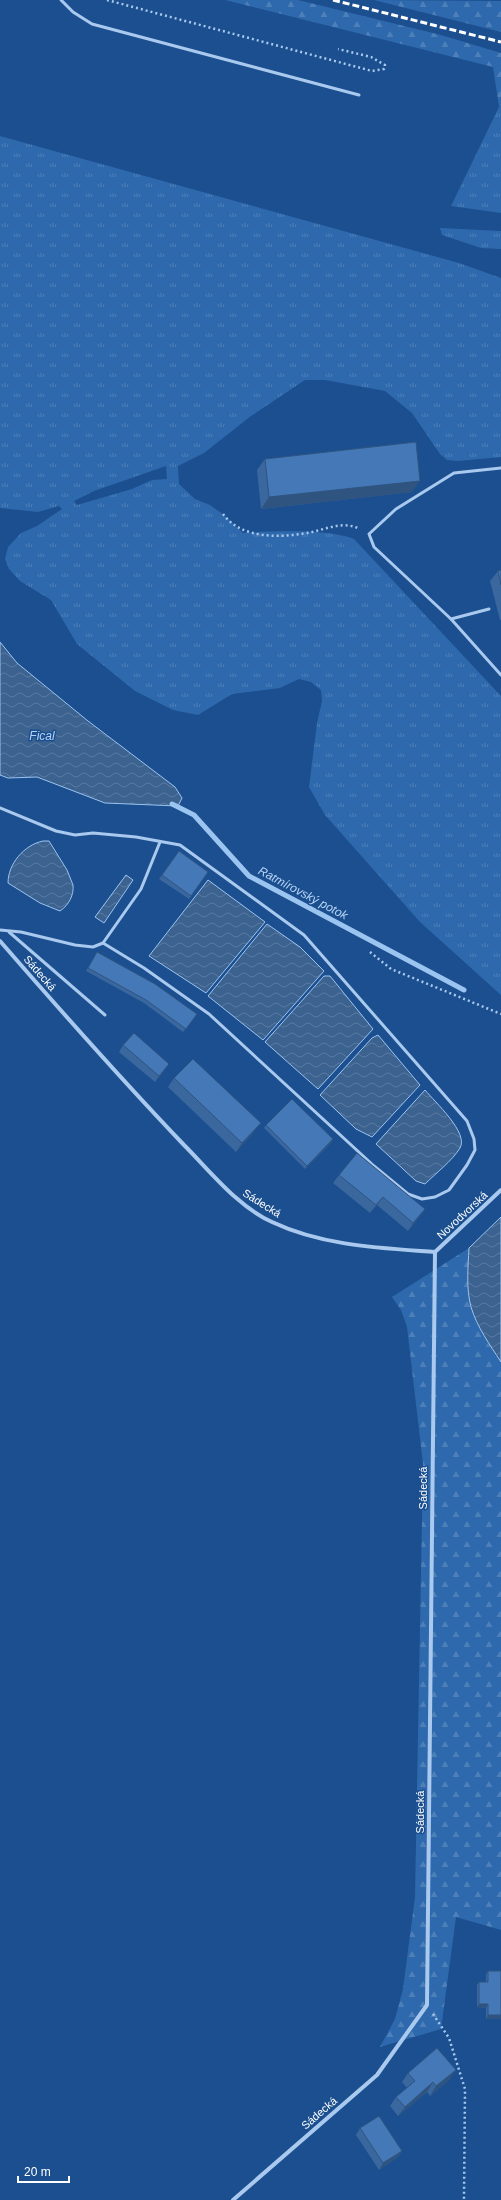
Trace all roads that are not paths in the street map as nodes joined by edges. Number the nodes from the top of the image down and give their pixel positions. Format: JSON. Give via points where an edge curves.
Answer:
{"nodes":[{"id":1,"x":62,"y":0,"type":"edge"},
{"id":2,"x":359,"y":94,"type":"dead end"},
{"id":3,"x":501,"y":468,"type":"edge"},
{"id":4,"x":489,"y":609,"type":"dead end"},
{"id":5,"x":451,"y":619,"type":"junction"},
{"id":6,"x":501,"y":675,"type":"edge"},
{"id":7,"x":0,"y":808,"type":"edge"},
{"id":8,"x":160,"y":842,"type":"junction"},
{"id":9,"x":0,"y":930,"type":"edge"},
{"id":10,"x":8,"y":932,"type":"junction"},
{"id":11,"x":0,"y":941,"type":"edge"},
{"id":12,"x":103,"y":943,"type":"junction"},
{"id":13,"x":105,"y":1015,"type":"dead end"},
{"id":14,"x":501,"y":1190,"type":"edge"},
{"id":15,"x":435,"y":1252,"type":"junction"},
{"id":16,"x":233,"y":2200,"type":"edge"}],
"edges":[{"from":1,"to":2,"type":"lane","via":[[73,12],[92,24]]},
{"from":3,"to":5,"type":"lane","via":[[454,473],[396,509],[369,534],[374,547]]},
{"from":4,"to":5,"type":"lane"},
{"from":5,"to":6,"type":"lane"},
{"from":7,"to":8,"type":"lane","via":[[56,831],[75,835],[107,834]]},
{"from":8,"to":12,"type":"lane","via":[[140,889]]},
{"from":8,"to":12,"type":"lane","via":[[180,845],[304,935],[467,1121],[474,1138],[475,1150],[467,1165],[449,1190],[435,1197],[422,1199],[408,1194],[374,1166],[209,1014],[150,972]]},
{"from":9,"to":10,"type":"lane"},
{"from":10,"to":12,"type":"lane","via":[[21,932],[93,947]]},
{"from":10,"to":13,"type":"lane"},
{"from":11,"to":15,"type":"street","name":"Sádecká","via":[[118,1076],[235,1197],[271,1222],[312,1237],[360,1246]]},
{"from":14,"to":15,"type":"street","name":"Novodvorská"},
{"from":15,"to":16,"type":"street","name":"Sádecká","via":[[427,2005],[377,2075]]}]}
